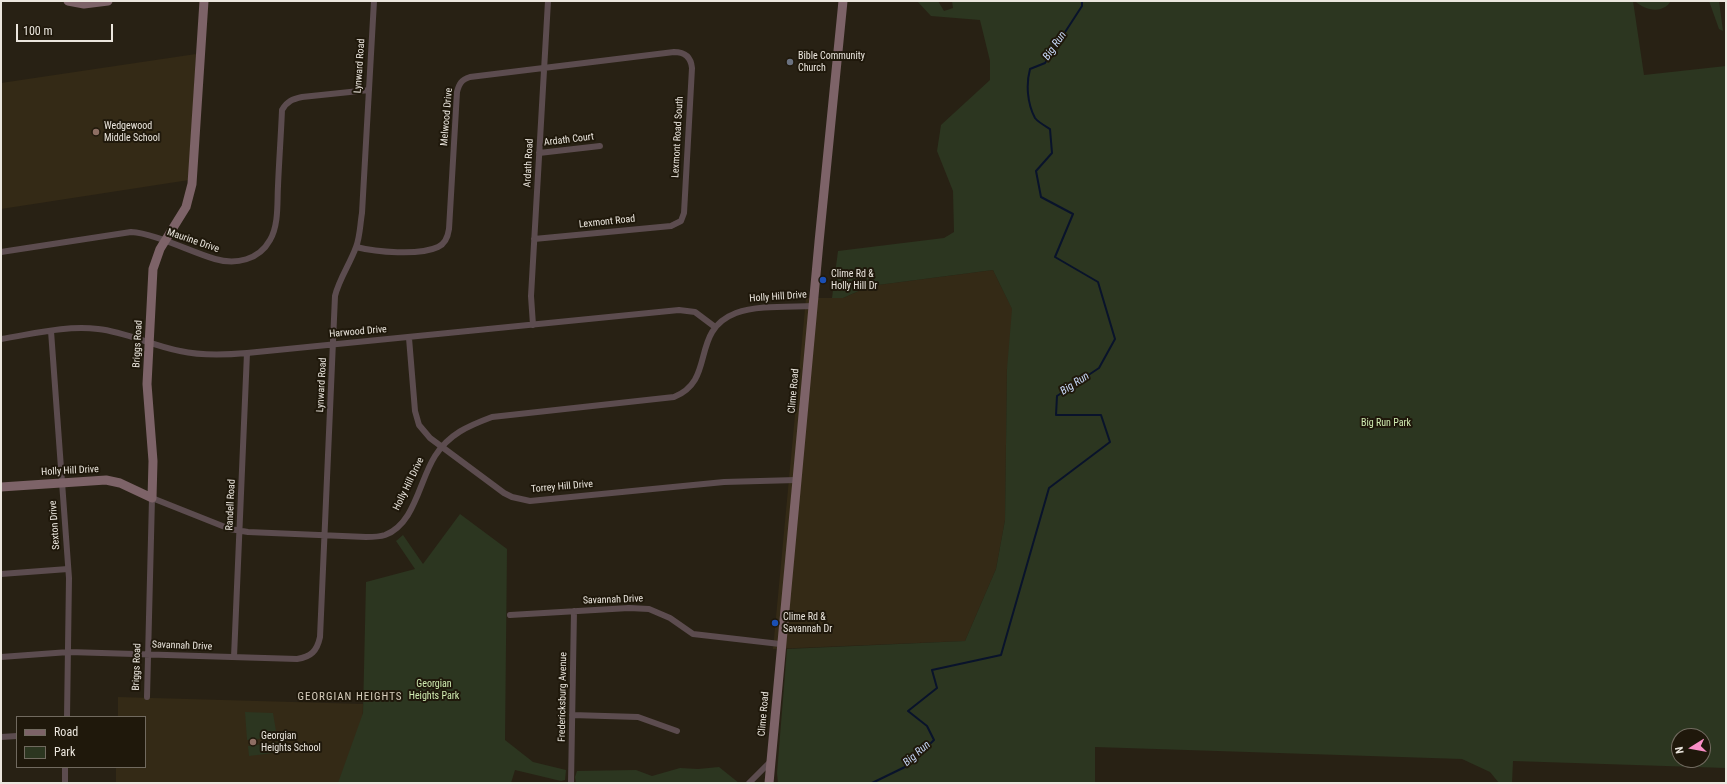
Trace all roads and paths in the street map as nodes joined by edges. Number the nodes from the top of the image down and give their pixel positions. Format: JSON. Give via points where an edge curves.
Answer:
{"nodes":[{"id":1,"x":68,"y":1,"type":"edge"},
{"id":2,"x":108,"y":1,"type":"edge"},
{"id":3,"x":204,"y":1,"type":"edge"},
{"id":4,"x":374,"y":1,"type":"edge"},
{"id":5,"x":548,"y":1,"type":"edge"},
{"id":6,"x":843,"y":1,"type":"edge"},
{"id":7,"x":686,"y":55,"type":"joint"},
{"id":8,"x":544,"y":68,"type":"junction"},
{"id":9,"x":369,"y":90,"type":"junction"},
{"id":10,"x":600,"y":146,"type":"dead end"},
{"id":11,"x":539,"y":154,"type":"junction"},
{"id":12,"x":681,"y":221,"type":"joint"},
{"id":13,"x":534,"y":239,"type":"junction"},
{"id":14,"x":164,"y":241,"type":"junction"},
{"id":15,"x":356,"y":246,"type":"junction"},
{"id":16,"x":1,"y":252,"type":"edge"},
{"id":17,"x":813,"y":306,"type":"junction"},
{"id":18,"x":533,"y":325,"type":"junction"},
{"id":19,"x":715,"y":327,"type":"junction"},
{"id":20,"x":51,"y":331,"type":"junction"},
{"id":21,"x":409,"y":338,"type":"junction"},
{"id":22,"x":1,"y":339,"type":"edge"},
{"id":23,"x":150,"y":342,"type":"junction"},
{"id":24,"x":334,"y":344,"type":"junction"},
{"id":25,"x":247,"y":353,"type":"junction"},
{"id":26,"x":442,"y":447,"type":"junction"},
{"id":27,"x":796,"y":480,"type":"junction"},
{"id":28,"x":62,"y":482,"type":"junction"},
{"id":29,"x":1,"y":487,"type":"edge"},
{"id":30,"x":152,"y":498,"type":"junction"},
{"id":31,"x":239,"y":530,"type":"junction"},
{"id":32,"x":325,"y":536,"type":"junction"},
{"id":33,"x":68,"y":569,"type":"junction"},
{"id":34,"x":1,"y":574,"type":"edge"},
{"id":35,"x":574,"y":611,"type":"junction"},
{"id":36,"x":510,"y":615,"type":"dead end"},
{"id":37,"x":780,"y":644,"type":"junction"},
{"id":38,"x":69,"y":652,"type":"junction"},
{"id":39,"x":313,"y":653,"type":"joint"},
{"id":40,"x":148,"y":655,"type":"junction"},
{"id":41,"x":1,"y":657,"type":"edge"},
{"id":42,"x":234,"y":657,"type":"junction"},
{"id":43,"x":147,"y":697,"type":"dead end"},
{"id":44,"x":572,"y":715,"type":"junction"},
{"id":45,"x":67,"y":716,"type":"edge"},
{"id":46,"x":677,"y":731,"type":"dead end"},
{"id":47,"x":16,"y":736,"type":"edge"},
{"id":48,"x":1,"y":737,"type":"edge"},
{"id":49,"x":771,"y":760,"type":"junction"},
{"id":50,"x":65,"y":768,"type":"edge"},
{"id":51,"x":769,"y":781,"type":"edge"},
{"id":52,"x":65,"y":783,"type":"edge"},
{"id":53,"x":571,"y":783,"type":"edge"},
{"id":54,"x":749,"y":783,"type":"edge"}],
"edges":[{"from":1,"to":2,"type":"main road","via":[[84,4]]},
{"from":3,"to":14,"type":"main road","name":"Briggs Road","via":[[192,184],[186,207]]},
{"from":4,"to":9,"type":"street","name":"Lynward Road"},
{"from":5,"to":8,"type":"street","name":"Ardath Road"},
{"from":6,"to":17,"type":"main road","name":"Clime Road"},
{"from":7,"to":8,"type":"street","name":"Melwood Drive","via":[[674,52]]},
{"from":7,"to":12,"type":"street","name":"Lexmont Road South","via":[[691,60],[692,68],[684,213]]},
{"from":8,"to":11,"type":"street","name":"Ardath Road"},
{"from":8,"to":15,"type":"street","name":"Melwood Drive","via":[[470,77],[459,85],[449,229],[441,245],[429,249],[383,252]]},
{"from":9,"to":14,"type":"street","name":"Maurine Drive","via":[[302,97],[285,104],[282,110],[276,218],[271,238],[257,255],[237,262],[226,262]]},
{"from":9,"to":15,"type":"street","name":"Lynward Road","via":[[362,213]]},
{"from":10,"to":11,"type":"street","name":"Ardath Court"},
{"from":11,"to":13,"type":"street","name":"Ardath Road"},
{"from":12,"to":13,"type":"street","name":"Lexmont Road","via":[[671,226]]},
{"from":13,"to":18,"type":"street","name":"Ardath Road","via":[[531,296]]},
{"from":14,"to":16,"type":"street","name":"Maurine Drive","via":[[139,232],[131,232]]},
{"from":14,"to":23,"type":"main road","name":"Briggs Road","via":[[153,269]]},
{"from":15,"to":24,"type":"street","name":"Lynward Road","via":[[337,287]]},
{"from":17,"to":19,"type":"street","name":"Holly Hill Drive","via":[[745,311],[728,317]]},
{"from":17,"to":27,"type":"main road","name":"Clime Road"},
{"from":18,"to":19,"type":"street","name":"Harwood Drive","via":[[679,310],[695,312]]},
{"from":18,"to":21,"type":"street","name":"Harwood Drive"},
{"from":19,"to":26,"type":"street","name":"Holly Hill Drive","via":[[707,339],[695,382],[682,394],[665,400],[492,417],[465,427]]},
{"from":20,"to":22,"type":"street","name":"Harwood Drive"},
{"from":20,"to":23,"type":"street","name":"Harwood Drive","via":[[97,329]]},
{"from":20,"to":28,"type":"street","name":"Sexton Drive"},
{"from":21,"to":24,"type":"street","name":"Harwood Drive"},
{"from":21,"to":26,"type":"street","name":"Torrey Hill Drive","via":[[415,411],[419,425]]},
{"from":23,"to":25,"type":"street","name":"Harwood Drive","via":[[180,351],[208,355]]},
{"from":23,"to":30,"type":"main road","name":"Briggs Road","via":[[147,403],[151,436]]},
{"from":24,"to":25,"type":"street","name":"Harwood Drive"},
{"from":24,"to":32,"type":"street","name":"Lynward Road"},
{"from":25,"to":31,"type":"street","name":"Randell Road"},
{"from":26,"to":27,"type":"street","name":"Torrey Hill Drive","via":[[512,497],[530,501],[724,482]]},
{"from":26,"to":32,"type":"street","name":"Holly Hill Drive","via":[[435,455],[411,510],[400,525],[385,535]]},
{"from":27,"to":37,"type":"main road","name":"Clime Road"},
{"from":28,"to":29,"type":"main road","name":"Holly Hill Drive"},
{"from":28,"to":30,"type":"main road","name":"Holly Hill Drive","via":[[113,481]]},
{"from":28,"to":33,"type":"street","name":"Sexton Drive"},
{"from":30,"to":31,"type":"street","name":"Holly Hill Drive","via":[[200,518]]},
{"from":30,"to":40,"type":"street","name":"Briggs Road"},
{"from":31,"to":32,"type":"street","name":"Holly Hill Drive"},
{"from":31,"to":42,"type":"street","name":"Randell Road"},
{"from":32,"to":39,"type":"street","name":"Lynward Road","via":[[320,637]]},
{"from":33,"to":34,"type":"street"},
{"from":33,"to":38,"type":"street","name":"Sexton Drive"},
{"from":35,"to":36,"type":"street","name":"Savannah Drive"},
{"from":35,"to":37,"type":"street","name":"Savannah Drive","via":[[649,609],[670,618],[693,634]]},
{"from":35,"to":44,"type":"street","name":"Fredericksburg Avenue"},
{"from":37,"to":49,"type":"main road","name":"Clime Road"},
{"from":38,"to":40,"type":"street","name":"Savannah Drive"},
{"from":38,"to":41,"type":"street","name":"Savannah Drive"},
{"from":38,"to":45,"type":"street","name":"Sexton Drive"},
{"from":39,"to":42,"type":"street","name":"Savannah Drive","via":[[297,659]]},
{"from":40,"to":42,"type":"street","name":"Savannah Drive"},
{"from":40,"to":43,"type":"street","name":"Briggs Road"},
{"from":44,"to":46,"type":"street","via":[[638,717]]},
{"from":44,"to":53,"type":"street","name":"Fredericksburg Avenue"},
{"from":47,"to":48,"type":"street"},
{"from":49,"to":51,"type":"main road","name":"Clime Road"},
{"from":49,"to":54,"type":"street"},
{"from":50,"to":52,"type":"street"}]}
